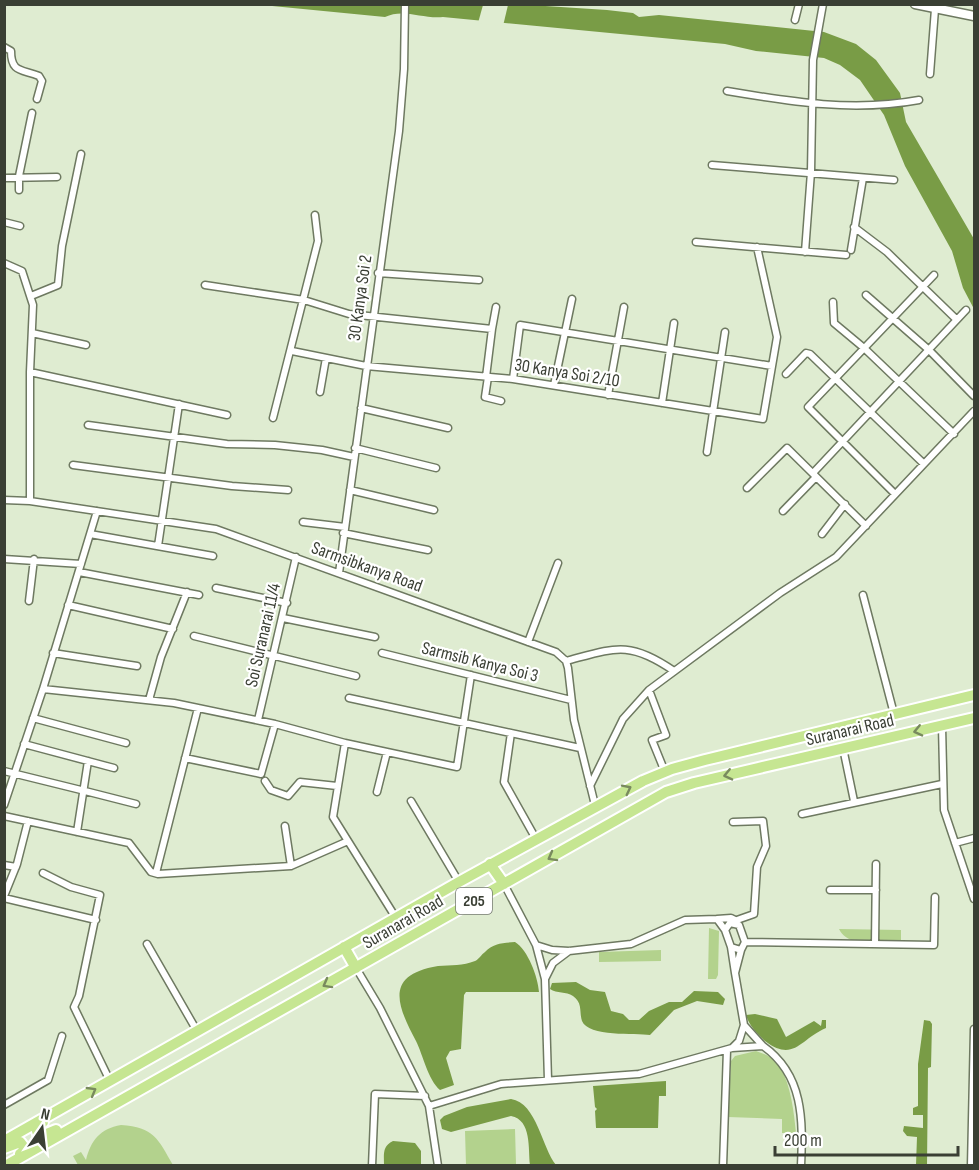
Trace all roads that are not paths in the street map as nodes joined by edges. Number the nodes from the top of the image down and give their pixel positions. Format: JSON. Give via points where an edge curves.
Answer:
{"nodes":[{"id":1,"x":405,"y":4,"type":"edge"},
{"id":2,"x":799,"y":4,"type":"edge"},
{"id":3,"x":823,"y":4,"type":"edge"},
{"id":4,"x":915,"y":4,"type":"edge"},
{"id":5,"x":935,"y":9,"type":"junction"},
{"id":6,"x":975,"y":16,"type":"edge"},
{"id":7,"x":795,"y":20,"type":"dead end"},
{"id":8,"x":4,"y":47,"type":"edge"},
{"id":9,"x":930,"y":74,"type":"dead end"},
{"id":10,"x":728,"y":91,"type":"dead end"},
{"id":11,"x":38,"y":99,"type":"dead end"},
{"id":12,"x":919,"y":100,"type":"dead end"},
{"id":13,"x":814,"y":105,"type":"junction"},
{"id":14,"x":32,"y":113,"type":"dead end"},
{"id":15,"x":81,"y":154,"type":"dead end"},
{"id":16,"x":712,"y":165,"type":"dead end"},
{"id":17,"x":811,"y":172,"type":"junction"},
{"id":18,"x":18,"y":176,"type":"junction"},
{"id":19,"x":57,"y":177,"type":"dead end"},
{"id":20,"x":4,"y":178,"type":"edge"},
{"id":21,"x":862,"y":178,"type":"junction"},
{"id":22,"x":894,"y":180,"type":"dead end"},
{"id":23,"x":19,"y":190,"type":"dead end"},
{"id":24,"x":315,"y":215,"type":"dead end"},
{"id":25,"x":4,"y":222,"type":"edge"},
{"id":26,"x":20,"y":226,"type":"dead end"},
{"id":27,"x":854,"y":227,"type":"junction"},
{"id":28,"x":696,"y":242,"type":"dead end"},
{"id":29,"x":757,"y":247,"type":"junction"},
{"id":30,"x":851,"y":250,"type":"dead end"},
{"id":31,"x":805,"y":252,"type":"junction"},
{"id":32,"x":846,"y":255,"type":"dead end"},
{"id":33,"x":4,"y":263,"type":"edge"},
{"id":34,"x":378,"y":273,"type":"junction"},
{"id":35,"x":934,"y":275,"type":"dead end"},
{"id":36,"x":479,"y":280,"type":"dead end"},
{"id":37,"x":205,"y":285,"type":"dead end"},
{"id":38,"x":922,"y":286,"type":"junction"},
{"id":39,"x":866,"y":295,"type":"dead end"},
{"id":40,"x":31,"y":296,"type":"junction"},
{"id":41,"x":572,"y":299,"type":"dead end"},
{"id":42,"x":304,"y":300,"type":"junction"},
{"id":43,"x":832,"y":302,"type":"dead end"},
{"id":44,"x":496,"y":307,"type":"dead end"},
{"id":45,"x":624,"y":307,"type":"dead end"},
{"id":46,"x":966,"y":309,"type":"dead end"},
{"id":47,"x":372,"y":317,"type":"junction"},
{"id":48,"x":892,"y":317,"type":"junction"},
{"id":49,"x":956,"y":319,"type":"junction"},
{"id":50,"x":674,"y":323,"type":"dead end"},
{"id":51,"x":492,"y":329,"type":"junction"},
{"id":52,"x":566,"y":332,"type":"junction"},
{"id":53,"x":725,"y":332,"type":"dead end"},
{"id":54,"x":32,"y":333,"type":"junction"},
{"id":55,"x":619,"y":341,"type":"junction"},
{"id":56,"x":86,"y":345,"type":"dead end"},
{"id":57,"x":864,"y":348,"type":"junction"},
{"id":58,"x":670,"y":349,"type":"junction"},
{"id":59,"x":929,"y":350,"type":"junction"},
{"id":60,"x":292,"y":351,"type":"junction"},
{"id":61,"x":326,"y":358,"type":"junction"},
{"id":62,"x":721,"y":358,"type":"junction"},
{"id":63,"x":366,"y":366,"type":"junction"},
{"id":64,"x":772,"y":366,"type":"junction"},
{"id":65,"x":30,"y":372,"type":"junction"},
{"id":66,"x":786,"y":374,"type":"dead end"},
{"id":67,"x":487,"y":377,"type":"junction"},
{"id":68,"x":835,"y":378,"type":"junction"},
{"id":69,"x":513,"y":379,"type":"junction"},
{"id":70,"x":900,"y":382,"type":"junction"},
{"id":71,"x":554,"y":386,"type":"junction"},
{"id":72,"x":320,"y":392,"type":"dead end"},
{"id":73,"x":608,"y":395,"type":"junction"},
{"id":74,"x":975,"y":396,"type":"edge"},
{"id":75,"x":501,"y":401,"type":"dead end"},
{"id":76,"x":662,"y":403,"type":"junction"},
{"id":77,"x":179,"y":404,"type":"junction"},
{"id":78,"x":361,"y":408,"type":"junction"},
{"id":79,"x":713,"y":411,"type":"junction"},
{"id":80,"x":975,"y":411,"type":"edge"},
{"id":81,"x":871,"y":412,"type":"junction"},
{"id":82,"x":227,"y":415,"type":"dead end"},
{"id":83,"x":273,"y":418,"type":"dead end"},
{"id":84,"x":88,"y":425,"type":"dead end"},
{"id":85,"x":448,"y":428,"type":"dead end"},
{"id":86,"x":954,"y":434,"type":"junction"},
{"id":87,"x":173,"y":438,"type":"junction"},
{"id":88,"x":841,"y":442,"type":"junction"},
{"id":89,"x":356,"y":448,"type":"junction"},
{"id":90,"x":707,"y":452,"type":"dead end"},
{"id":91,"x":354,"y":457,"type":"junction"},
{"id":92,"x":924,"y":464,"type":"junction"},
{"id":93,"x":73,"y":465,"type":"dead end"},
{"id":94,"x":436,"y":468,"type":"dead end"},
{"id":95,"x":814,"y":475,"type":"junction"},
{"id":96,"x":167,"y":478,"type":"junction"},
{"id":97,"x":747,"y":488,"type":"dead end"},
{"id":98,"x":288,"y":490,"type":"dead end"},
{"id":99,"x":350,"y":490,"type":"junction"},
{"id":100,"x":895,"y":494,"type":"junction"},
{"id":101,"x":4,"y":500,"type":"edge"},
{"id":102,"x":30,"y":501,"type":"junction"},
{"id":103,"x":845,"y":504,"type":"junction"},
{"id":104,"x":434,"y":510,"type":"dead end"},
{"id":105,"x":783,"y":511,"type":"dead end"},
{"id":106,"x":97,"y":512,"type":"junction"},
{"id":107,"x":162,"y":521,"type":"junction"},
{"id":108,"x":303,"y":522,"type":"dead end"},
{"id":109,"x":866,"y":525,"type":"junction"},
{"id":110,"x":344,"y":530,"type":"junction"},
{"id":111,"x":90,"y":534,"type":"junction"},
{"id":112,"x":822,"y":534,"type":"dead end"},
{"id":113,"x":158,"y":546,"type":"junction"},
{"id":114,"x":428,"y":550,"type":"dead end"},
{"id":115,"x":213,"y":556,"type":"dead end"},
{"id":116,"x":296,"y":557,"type":"junction"},
{"id":117,"x":4,"y":559,"type":"edge"},
{"id":118,"x":34,"y":560,"type":"junction"},
{"id":119,"x":558,"y":563,"type":"dead end"},
{"id":120,"x":81,"y":564,"type":"junction"},
{"id":121,"x":79,"y":572,"type":"junction"},
{"id":122,"x":339,"y":573,"type":"junction"},
{"id":123,"x":216,"y":588,"type":"dead end"},
{"id":124,"x":187,"y":592,"type":"junction"},
{"id":125,"x":199,"y":595,"type":"dead end"},
{"id":126,"x":863,"y":595,"type":"dead end"},
{"id":127,"x":29,"y":601,"type":"dead end"},
{"id":128,"x":286,"y":603,"type":"junction"},
{"id":129,"x":68,"y":606,"type":"junction"},
{"id":130,"x":283,"y":618,"type":"junction"},
{"id":131,"x":172,"y":629,"type":"junction"},
{"id":132,"x":194,"y":636,"type":"dead end"},
{"id":133,"x":375,"y":637,"type":"dead end"},
{"id":134,"x":528,"y":642,"type":"junction"},
{"id":135,"x":53,"y":653,"type":"junction"},
{"id":136,"x":382,"y":653,"type":"dead end"},
{"id":137,"x":275,"y":655,"type":"junction"},
{"id":138,"x":566,"y":661,"type":"junction"},
{"id":139,"x":137,"y":666,"type":"dead end"},
{"id":140,"x":674,"y":671,"type":"junction"},
{"id":141,"x":471,"y":675,"type":"junction"},
{"id":142,"x":356,"y":676,"type":"dead end"},
{"id":143,"x":42,"y":689,"type":"junction"},
{"id":144,"x":649,"y":690,"type":"junction"},
{"id":145,"x":975,"y":695,"type":"edge"},
{"id":146,"x":350,"y":698,"type":"dead end"},
{"id":147,"x":149,"y":700,"type":"junction"},
{"id":148,"x":571,"y":700,"type":"junction"},
{"id":149,"x":198,"y":708,"type":"junction"},
{"id":150,"x":894,"y":714,"type":"junction"},
{"id":151,"x":33,"y":718,"type":"junction"},
{"id":152,"x":975,"y":718,"type":"edge"},
{"id":153,"x":258,"y":720,"type":"junction"},
{"id":154,"x":464,"y":723,"type":"junction"},
{"id":155,"x":275,"y":724,"type":"junction"},
{"id":156,"x":942,"y":726,"type":"junction"},
{"id":157,"x":511,"y":733,"type":"junction"},
{"id":158,"x":126,"y":743,"type":"dead end"},
{"id":159,"x":345,"y":743,"type":"junction"},
{"id":160,"x":24,"y":744,"type":"junction"},
{"id":161,"x":580,"y":748,"type":"junction"},
{"id":162,"x":843,"y":748,"type":"junction"},
{"id":163,"x":387,"y":752,"type":"junction"},
{"id":164,"x":185,"y":758,"type":"junction"},
{"id":165,"x":88,"y":761,"type":"junction"},
{"id":166,"x":114,"y":768,"type":"dead end"},
{"id":167,"x":4,"y":771,"type":"edge"},
{"id":168,"x":665,"y":772,"type":"junction"},
{"id":169,"x":15,"y":774,"type":"junction"},
{"id":170,"x":266,"y":781,"type":"dead end"},
{"id":171,"x":942,"y":784,"type":"junction"},
{"id":172,"x":337,"y":786,"type":"junction"},
{"id":173,"x":590,"y":786,"type":"junction"},
{"id":174,"x":85,"y":791,"type":"junction"},
{"id":175,"x":377,"y":792,"type":"dead end"},
{"id":176,"x":411,"y":801,"type":"dead end"},
{"id":177,"x":854,"y":801,"type":"junction"},
{"id":178,"x":136,"y":804,"type":"dead end"},
{"id":179,"x":4,"y":805,"type":"edge"},
{"id":180,"x":595,"y":805,"type":"junction"},
{"id":181,"x":802,"y":814,"type":"dead end"},
{"id":182,"x":4,"y":816,"type":"edge"},
{"id":183,"x":28,"y":821,"type":"junction"},
{"id":184,"x":733,"y":822,"type":"dead end"},
{"id":185,"x":285,"y":826,"type":"dead end"},
{"id":186,"x":77,"y":832,"type":"junction"},
{"id":187,"x":536,"y":838,"type":"junction"},
{"id":188,"x":975,"y":838,"type":"edge"},
{"id":189,"x":348,"y":841,"type":"junction"},
{"id":190,"x":955,"y":843,"type":"junction"},
{"id":191,"x":490,"y":864,"type":"junction"},
{"id":192,"x":876,"y":864,"type":"dead end"},
{"id":193,"x":4,"y":865,"type":"edge"},
{"id":194,"x":291,"y":866,"type":"junction"},
{"id":195,"x":16,"y":867,"type":"junction"},
{"id":196,"x":43,"y":873,"type":"dead end"},
{"id":197,"x":156,"y":873,"type":"junction"},
{"id":198,"x":459,"y":882,"type":"junction"},
{"id":199,"x":504,"y":884,"type":"junction"},
{"id":200,"x":830,"y":890,"type":"dead end"},
{"id":201,"x":876,"y":890,"type":"junction"},
{"id":202,"x":4,"y":897,"type":"edge"},
{"id":203,"x":935,"y":897,"type":"dead end"},
{"id":204,"x":975,"y":899,"type":"edge"},
{"id":205,"x":396,"y":918,"type":"junction"},
{"id":206,"x":717,"y":919,"type":"junction"},
{"id":207,"x":96,"y":920,"type":"junction"},
{"id":208,"x":738,"y":922,"type":"junction"},
{"id":209,"x":725,"y":930,"type":"junction"},
{"id":210,"x":745,"y":942,"type":"junction"},
{"id":211,"x":147,"y":944,"type":"dead end"},
{"id":212,"x":875,"y":944,"type":"junction"},
{"id":213,"x":536,"y":945,"type":"junction"},
{"id":214,"x":344,"y":947,"type":"junction"},
{"id":215,"x":730,"y":947,"type":"junction"},
{"id":216,"x":741,"y":950,"type":"junction"},
{"id":217,"x":569,"y":951,"type":"junction"},
{"id":218,"x":356,"y":968,"type":"junction"},
{"id":219,"x":735,"y":973,"type":"junction"},
{"id":220,"x":544,"y":979,"type":"junction"},
{"id":221,"x":744,"y":1025,"type":"junction"},
{"id":222,"x":975,"y":1029,"type":"edge"},
{"id":223,"x":197,"y":1031,"type":"junction"},
{"id":224,"x":62,"y":1036,"type":"dead end"},
{"id":225,"x":764,"y":1046,"type":"junction"},
{"id":226,"x":730,"y":1049,"type":"junction"},
{"id":227,"x":548,"y":1080,"type":"junction"},
{"id":228,"x":110,"y":1081,"type":"junction"},
{"id":229,"x":424,"y":1096,"type":"junction"},
{"id":230,"x":4,"y":1105,"type":"edge"},
{"id":231,"x":429,"y":1106,"type":"junction"},
{"id":232,"x":57,"y":1112,"type":"junction"},
{"id":233,"x":79,"y":1124,"type":"junction"},
{"id":234,"x":4,"y":1141,"type":"edge"},
{"id":235,"x":4,"y":1148,"type":"edge"},
{"id":236,"x":5,"y":1165,"type":"edge"},
{"id":237,"x":372,"y":1166,"type":"edge"},
{"id":238,"x":438,"y":1166,"type":"edge"},
{"id":239,"x":723,"y":1166,"type":"edge"},
{"id":240,"x":801,"y":1166,"type":"edge"},
{"id":241,"x":972,"y":1166,"type":"edge"}],
"edges":[{"from":1,"to":34,"type":"street","name":"30 Kanya Soi 2","via":[[399,131]]},
{"from":2,"to":7,"type":"street"},
{"from":3,"to":13,"type":"street","via":[[813,60]]},
{"from":4,"to":5,"type":"street"},
{"from":5,"to":6,"type":"street"},
{"from":5,"to":9,"type":"street"},
{"from":8,"to":11,"type":"street","via":[[11,51],[15,68],[39,76],[42,81]]},
{"from":10,"to":13,"type":"street"},
{"from":12,"to":13,"type":"street","via":[[877,106]]},
{"from":13,"to":17,"type":"street"},
{"from":14,"to":18,"type":"street"},
{"from":15,"to":40,"type":"street","via":[[58,285]]},
{"from":16,"to":17,"type":"street"},
{"from":17,"to":21,"type":"street"},
{"from":17,"to":31,"type":"street"},
{"from":18,"to":19,"type":"street"},
{"from":18,"to":20,"type":"street"},
{"from":18,"to":23,"type":"street"},
{"from":21,"to":22,"type":"street"},
{"from":21,"to":27,"type":"street"},
{"from":24,"to":42,"type":"street","via":[[318,241]]},
{"from":25,"to":26,"type":"street"},
{"from":27,"to":30,"type":"street"},
{"from":27,"to":38,"type":"street"},
{"from":28,"to":29,"type":"street"},
{"from":29,"to":31,"type":"street"},
{"from":29,"to":64,"type":"street","via":[[777,337]]},
{"from":31,"to":32,"type":"street"},
{"from":33,"to":40,"type":"street","via":[[22,271]]},
{"from":34,"to":36,"type":"street"},
{"from":34,"to":47,"type":"street","name":"30 Kanya Soi 2"},
{"from":35,"to":38,"type":"street"},
{"from":37,"to":42,"type":"street"},
{"from":38,"to":48,"type":"street"},
{"from":38,"to":49,"type":"street"},
{"from":39,"to":48,"type":"street"},
{"from":40,"to":54,"type":"street"},
{"from":41,"to":52,"type":"street"},
{"from":42,"to":47,"type":"street"},
{"from":42,"to":60,"type":"street"},
{"from":43,"to":57,"type":"street","via":[[834,323]]},
{"from":44,"to":51,"type":"street"},
{"from":45,"to":55,"type":"street"},
{"from":46,"to":49,"type":"street"},
{"from":47,"to":51,"type":"street"},
{"from":47,"to":63,"type":"street","name":"30 Kanya Soi 2"},
{"from":48,"to":57,"type":"street"},
{"from":48,"to":59,"type":"street"},
{"from":49,"to":59,"type":"street"},
{"from":50,"to":58,"type":"street"},
{"from":51,"to":67,"type":"street"},
{"from":52,"to":55,"type":"street"},
{"from":52,"to":69,"type":"street","via":[[520,325]]},
{"from":52,"to":71,"type":"street"},
{"from":53,"to":62,"type":"street"},
{"from":54,"to":56,"type":"street"},
{"from":54,"to":65,"type":"street"},
{"from":55,"to":58,"type":"street"},
{"from":55,"to":73,"type":"street"},
{"from":57,"to":68,"type":"street"},
{"from":57,"to":70,"type":"street"},
{"from":58,"to":62,"type":"street"},
{"from":58,"to":76,"type":"street"},
{"from":59,"to":70,"type":"street"},
{"from":59,"to":74,"type":"street"},
{"from":60,"to":61,"type":"street","name":"30 Kanya Soi 2/10"},
{"from":60,"to":83,"type":"street"},
{"from":61,"to":63,"type":"street","name":"30 Kanya Soi 2/10"},
{"from":61,"to":72,"type":"street"},
{"from":62,"to":64,"type":"street"},
{"from":62,"to":79,"type":"street"},
{"from":63,"to":67,"type":"street","name":"30 Kanya Soi 2/10"},
{"from":63,"to":78,"type":"street","name":"30 Kanya Soi 2"},
{"from":64,"to":79,"type":"street","name":"30 Kanya Soi 2/10","via":[[763,419]]},
{"from":65,"to":77,"type":"street"},
{"from":65,"to":102,"type":"street"},
{"from":66,"to":68,"type":"street","via":[[808,353]]},
{"from":67,"to":69,"type":"street","name":"30 Kanya Soi 2/10"},
{"from":67,"to":75,"type":"street","via":[[485,397]]},
{"from":68,"to":81,"type":"street"},
{"from":68,"to":88,"type":"street","via":[[808,407]]},
{"from":69,"to":71,"type":"street","name":"30 Kanya Soi 2/10"},
{"from":70,"to":81,"type":"street"},
{"from":70,"to":86,"type":"street"},
{"from":71,"to":73,"type":"street","name":"30 Kanya Soi 2/10"},
{"from":73,"to":76,"type":"street","name":"30 Kanya Soi 2/10"},
{"from":76,"to":79,"type":"street","name":"30 Kanya Soi 2/10"},
{"from":77,"to":82,"type":"street"},
{"from":77,"to":87,"type":"street"},
{"from":78,"to":85,"type":"street"},
{"from":78,"to":89,"type":"street","name":"30 Kanya Soi 2"},
{"from":79,"to":90,"type":"street"},
{"from":80,"to":86,"type":"street"},
{"from":81,"to":88,"type":"street"},
{"from":81,"to":92,"type":"street"},
{"from":84,"to":87,"type":"street"},
{"from":86,"to":92,"type":"street"},
{"from":87,"to":91,"type":"street","via":[[276,444]]},
{"from":87,"to":96,"type":"street"},
{"from":88,"to":95,"type":"street"},
{"from":88,"to":100,"type":"street"},
{"from":89,"to":91,"type":"street","name":"30 Kanya Soi 2"},
{"from":89,"to":94,"type":"street"},
{"from":91,"to":99,"type":"street","name":"30 Kanya Soi 2"},
{"from":92,"to":100,"type":"street"},
{"from":93,"to":96,"type":"street"},
{"from":95,"to":97,"type":"street","via":[[786,448]]},
{"from":95,"to":103,"type":"street"},
{"from":95,"to":105,"type":"street"},
{"from":96,"to":98,"type":"street"},
{"from":96,"to":107,"type":"street"},
{"from":99,"to":104,"type":"street"},
{"from":99,"to":110,"type":"street","name":"30 Kanya Soi 2"},
{"from":100,"to":109,"type":"street"},
{"from":101,"to":102,"type":"street","name":"Sarmsibkanya Road"},
{"from":102,"to":106,"type":"street","name":"Sarmsibkanya Road"},
{"from":103,"to":109,"type":"street"},
{"from":103,"to":112,"type":"street"},
{"from":106,"to":107,"type":"street","name":"Sarmsibkanya Road"},
{"from":106,"to":111,"type":"street"},
{"from":107,"to":113,"type":"street"},
{"from":107,"to":116,"type":"street","name":"Sarmsibkanya Road","via":[[216,529]]},
{"from":108,"to":110,"type":"street"},
{"from":109,"to":140,"type":"street","via":[[836,557]]},
{"from":110,"to":114,"type":"street"},
{"from":110,"to":122,"type":"street","name":"30 Kanya Soi 2"},
{"from":111,"to":113,"type":"street"},
{"from":111,"to":120,"type":"street"},
{"from":113,"to":115,"type":"street"},
{"from":116,"to":122,"type":"street","name":"Sarmsibkanya Road"},
{"from":116,"to":128,"type":"street","name":"Soi Suranarai 11/4"},
{"from":117,"to":118,"type":"street"},
{"from":118,"to":120,"type":"street"},
{"from":118,"to":127,"type":"street"},
{"from":119,"to":134,"type":"street"},
{"from":120,"to":121,"type":"street"},
{"from":121,"to":124,"type":"street"},
{"from":121,"to":129,"type":"street"},
{"from":122,"to":134,"type":"street","name":"Sarmsibkanya Road"},
{"from":123,"to":128,"type":"street"},
{"from":124,"to":125,"type":"street"},
{"from":124,"to":131,"type":"street"},
{"from":126,"to":150,"type":"street"},
{"from":128,"to":130,"type":"street","name":"Soi Suranarai 11/4"},
{"from":129,"to":131,"type":"street"},
{"from":129,"to":135,"type":"street"},
{"from":130,"to":133,"type":"street"},
{"from":130,"to":137,"type":"street","name":"Soi Suranarai 11/4"},
{"from":131,"to":147,"type":"street"},
{"from":132,"to":137,"type":"street"},
{"from":134,"to":138,"type":"street","name":"Sarmsibkanya Road","via":[[556,652]]},
{"from":135,"to":139,"type":"street"},
{"from":135,"to":143,"type":"street"},
{"from":136,"to":141,"type":"street","name":"Sarmsib Kanya Soi 3"},
{"from":137,"to":142,"type":"street"},
{"from":137,"to":153,"type":"street","name":"Soi Suranarai 11/4"},
{"from":138,"to":140,"type":"street","via":[[621,648]]},
{"from":138,"to":148,"type":"street"},
{"from":140,"to":144,"type":"street"},
{"from":141,"to":148,"type":"street","name":"Sarmsib Kanya Soi 3"},
{"from":141,"to":154,"type":"street"},
{"from":143,"to":147,"type":"street"},
{"from":143,"to":151,"type":"street"},
{"from":144,"to":168,"type":"street","via":[[666,735],[652,740]]},
{"from":144,"to":173,"type":"street","via":[[623,719]]},
{"from":145,"to":150,"type":"main road","name":"Suranarai Road","number":"205"},
{"from":146,"to":154,"type":"street"},
{"from":147,"to":149,"type":"street"},
{"from":148,"to":161,"type":"street"},
{"from":149,"to":153,"type":"street"},
{"from":149,"to":164,"type":"street"},
{"from":150,"to":168,"type":"main road","name":"Suranarai Road","number":"205"},
{"from":151,"to":158,"type":"street"},
{"from":151,"to":160,"type":"street"},
{"from":152,"to":156,"type":"main road","name":"Suranarai Road","number":"205"},
{"from":153,"to":155,"type":"street"},
{"from":154,"to":157,"type":"street"},
{"from":154,"to":163,"type":"street","via":[[457,767]]},
{"from":155,"to":159,"type":"street"},
{"from":155,"to":164,"type":"street","via":[[261,774]]},
{"from":156,"to":162,"type":"main road","name":"Suranarai Road","number":"205","one_way":true},
{"from":156,"to":171,"type":"street"},
{"from":157,"to":161,"type":"street"},
{"from":157,"to":187,"type":"street","via":[[504,782]]},
{"from":159,"to":163,"type":"street"},
{"from":159,"to":172,"type":"street"},
{"from":160,"to":165,"type":"street"},
{"from":160,"to":169,"type":"street"},
{"from":161,"to":173,"type":"street"},
{"from":162,"to":177,"type":"street"},
{"from":162,"to":199,"type":"main road","name":"Suranarai Road","number":"205","one_way":true,"via":[[666,792]]},
{"from":163,"to":175,"type":"street"},
{"from":164,"to":197,"type":"street"},
{"from":165,"to":166,"type":"street"},
{"from":165,"to":174,"type":"street"},
{"from":167,"to":169,"type":"street"},
{"from":180,"to":168,"type":"main road","name":"Suranarai Road","number":"205","one_way":true},
{"from":169,"to":174,"type":"street"},
{"from":169,"to":179,"type":"street"},
{"from":170,"to":172,"type":"street","via":[[271,790],[288,796],[300,783]]},
{"from":171,"to":177,"type":"street"},
{"from":171,"to":190,"type":"street","via":[[944,810]]},
{"from":172,"to":189,"type":"street","via":[[333,817]]},
{"from":173,"to":180,"type":"street"},
{"from":174,"to":178,"type":"street"},
{"from":174,"to":186,"type":"street"},
{"from":176,"to":198,"type":"street"},
{"from":177,"to":181,"type":"street"},
{"from":180,"to":187,"type":"main road","name":"Suranarai Road","number":"205"},
{"from":182,"to":183,"type":"street"},
{"from":183,"to":186,"type":"street"},
{"from":183,"to":195,"type":"street"},
{"from":184,"to":208,"type":"street","via":[[763,821],[766,846],[757,867],[754,914]]},
{"from":185,"to":194,"type":"street"},
{"from":186,"to":197,"type":"street","via":[[129,843],[151,872]]},
{"from":187,"to":191,"type":"main road","name":"Suranarai Road","number":"205"},
{"from":188,"to":190,"type":"street"},
{"from":189,"to":194,"type":"street"},
{"from":189,"to":205,"type":"street"},
{"from":190,"to":204,"type":"street"},
{"from":191,"to":198,"type":"main road","name":"Suranarai Road","number":"205"},
{"from":191,"to":199,"type":"main road"},
{"from":192,"to":201,"type":"street"},
{"from":193,"to":195,"type":"street"},
{"from":194,"to":197,"type":"street"},
{"from":195,"to":202,"type":"street"},
{"from":196,"to":207,"type":"street","via":[[100,895]]},
{"from":198,"to":205,"type":"main road","name":"Suranarai Road","number":"205"},
{"from":199,"to":213,"type":"street"},
{"from":199,"to":218,"type":"main road","name":"Suranarai Road","number":"205"},
{"from":200,"to":201,"type":"street"},
{"from":201,"to":212,"type":"street"},
{"from":202,"to":207,"type":"street"},
{"from":203,"to":212,"type":"street","via":[[934,945]]},
{"from":205,"to":214,"type":"main road","name":"Suranarai Road","number":"205"},
{"from":206,"to":208,"type":"street"},
{"from":206,"to":209,"type":"street"},
{"from":206,"to":217,"type":"street","via":[[685,920],[631,944]]},
{"from":207,"to":228,"type":"street","via":[[80,996],[74,1007]]},
{"from":208,"to":209,"type":"street","via":[[730,923]]},
{"from":208,"to":210,"type":"street"},
{"from":209,"to":215,"type":"street"},
{"from":210,"to":212,"type":"street"},
{"from":210,"to":216,"type":"street"},
{"from":211,"to":223,"type":"street"},
{"from":213,"to":217,"type":"street"},
{"from":213,"to":220,"type":"street"},
{"from":214,"to":218,"type":"main road"},
{"from":214,"to":223,"type":"main road","name":"Suranarai Road","number":"205"},
{"from":215,"to":216,"type":"street"},
{"from":215,"to":219,"type":"street"},
{"from":216,"to":219,"type":"street"},
{"from":217,"to":220,"type":"street","via":[[553,963]]},
{"from":218,"to":229,"type":"street"},
{"from":218,"to":233,"type":"main road","name":"Suranarai Road","number":"205","one_way":true},
{"from":219,"to":221,"type":"street"},
{"from":220,"to":227,"type":"street"},
{"from":221,"to":225,"type":"street"},
{"from":221,"to":226,"type":"street","via":[[739,1041]]},
{"from":222,"to":241,"type":"street"},
{"from":223,"to":228,"type":"main road","name":"Suranarai Road","number":"205"},
{"from":224,"to":230,"type":"street","via":[[48,1080]]},
{"from":225,"to":226,"type":"street"},
{"from":225,"to":240,"type":"street","via":[[792,1077],[802,1135]]},
{"from":226,"to":227,"type":"street","via":[[639,1074]]},
{"from":226,"to":239,"type":"street"},
{"from":227,"to":231,"type":"street","via":[[501,1084]]},
{"from":232,"to":228,"type":"main road","name":"Suranarai Road","number":"205","one_way":true},
{"from":229,"to":231,"type":"street"},
{"from":229,"to":237,"type":"street","via":[[375,1094]]},
{"from":231,"to":238,"type":"street"},
{"from":232,"to":233,"type":"main road","via":[[36,1128],[38,1134]]},
{"from":232,"to":234,"type":"main road","name":"Suranarai Road","number":"205"},
{"from":233,"to":236,"type":"main road","name":"Suranarai Road","number":"205"},
{"from":235,"to":236,"type":"main road","via":[[20,1142],[26,1150]]}]}
